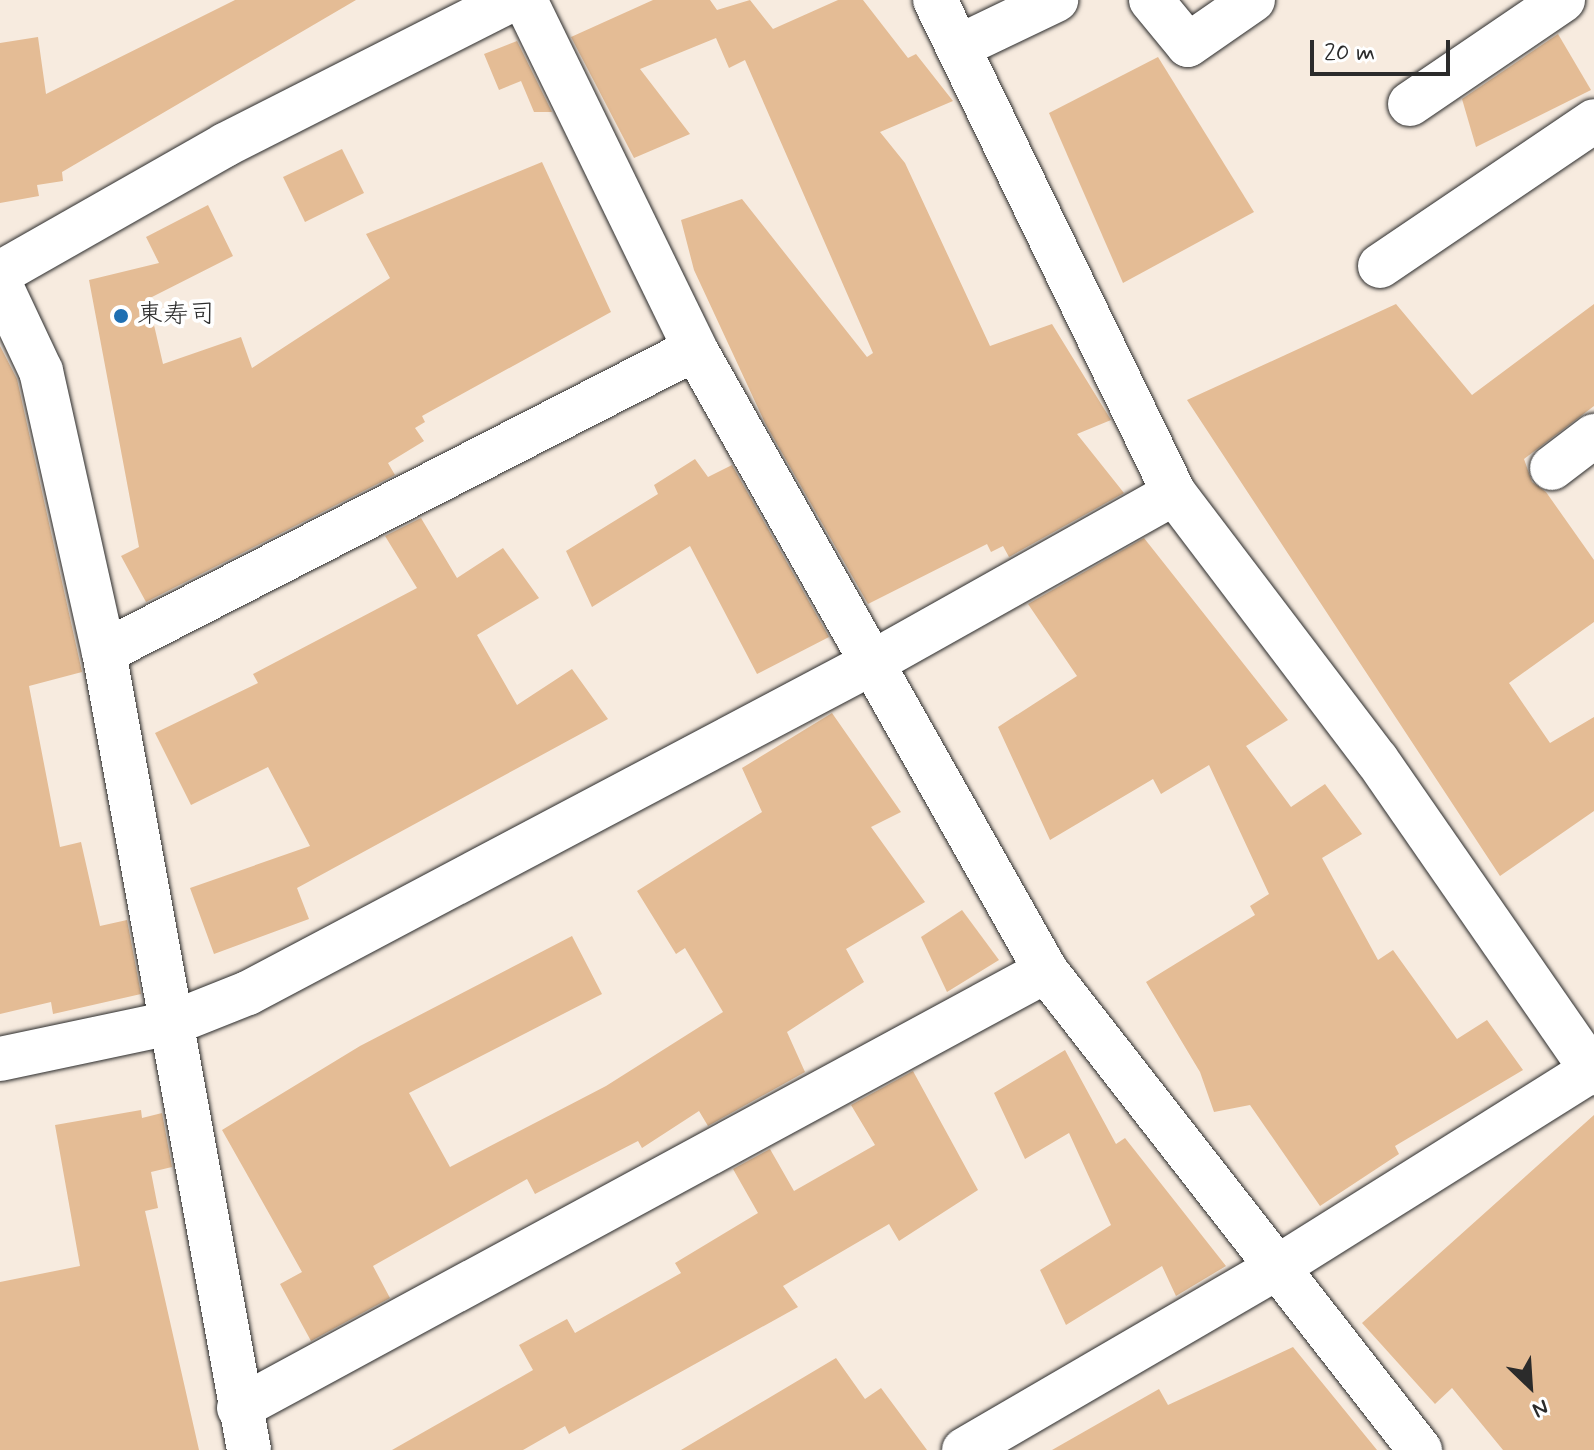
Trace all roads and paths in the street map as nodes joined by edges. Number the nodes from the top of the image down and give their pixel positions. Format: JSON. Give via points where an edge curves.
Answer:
{"nodes":[{"id":1,"x":511,"y":0,"type":"edge"},
{"id":2,"x":525,"y":0,"type":"edge"},
{"id":3,"x":935,"y":0,"type":"edge"},
{"id":4,"x":1056,"y":0,"type":"edge"},
{"id":5,"x":1151,"y":0,"type":"edge"},
{"id":6,"x":1253,"y":0,"type":"edge"},
{"id":7,"x":1563,"y":0,"type":"edge"},
{"id":8,"x":958,"y":47,"type":"junction"},
{"id":9,"x":1410,"y":104,"type":"dead end"},
{"id":10,"x":1594,"y":121,"type":"edge"},
{"id":11,"x":1380,"y":266,"type":"dead end"},
{"id":12,"x":0,"y":273,"type":"edge"},
{"id":13,"x":0,"y":284,"type":"edge"},
{"id":14,"x":695,"y":349,"type":"junction"},
{"id":15,"x":1594,"y":436,"type":"edge"},
{"id":16,"x":1552,"y":468,"type":"dead end"},
{"id":17,"x":1174,"y":493,"type":"junction"},
{"id":18,"x":104,"y":652,"type":"junction"},
{"id":19,"x":868,"y":665,"type":"junction"},
{"id":20,"x":1046,"y":971,"type":"junction"},
{"id":21,"x":175,"y":1022,"type":"junction"},
{"id":22,"x":0,"y":1059,"type":"edge"},
{"id":23,"x":1593,"y":1070,"type":"edge"},
{"id":24,"x":1273,"y":1270,"type":"junction"},
{"id":25,"x":239,"y":1408,"type":"junction"},
{"id":26,"x":249,"y":1450,"type":"edge"},
{"id":27,"x":964,"y":1450,"type":"edge"},
{"id":28,"x":1420,"y":1450,"type":"edge"}],
"edges":[{"from":1,"to":12,"type":"street","via":[[225,145]]},
{"from":2,"to":14,"type":"street"},
{"from":3,"to":8,"type":"street"},
{"from":4,"to":8,"type":"street"},
{"from":5,"to":6,"type":"street","via":[[1188,45]]},
{"from":7,"to":9,"type":"street"},
{"from":8,"to":17,"type":"street"},
{"from":10,"to":11,"type":"street"},
{"from":13,"to":18,"type":"street","via":[[41,371]]},
{"from":14,"to":18,"type":"street"},
{"from":14,"to":19,"type":"street"},
{"from":15,"to":16,"type":"street"},
{"from":17,"to":19,"type":"street"},
{"from":17,"to":23,"type":"street","via":[[1377,760]]},
{"from":18,"to":21,"type":"street"},
{"from":19,"to":20,"type":"street"},
{"from":19,"to":21,"type":"street","via":[[248,993]]},
{"from":20,"to":24,"type":"street"},
{"from":20,"to":25,"type":"street"},
{"from":21,"to":22,"type":"street"},
{"from":21,"to":25,"type":"street"},
{"from":23,"to":24,"type":"street"},
{"from":24,"to":27,"type":"street"},
{"from":24,"to":28,"type":"street"},
{"from":25,"to":26,"type":"street"}]}
